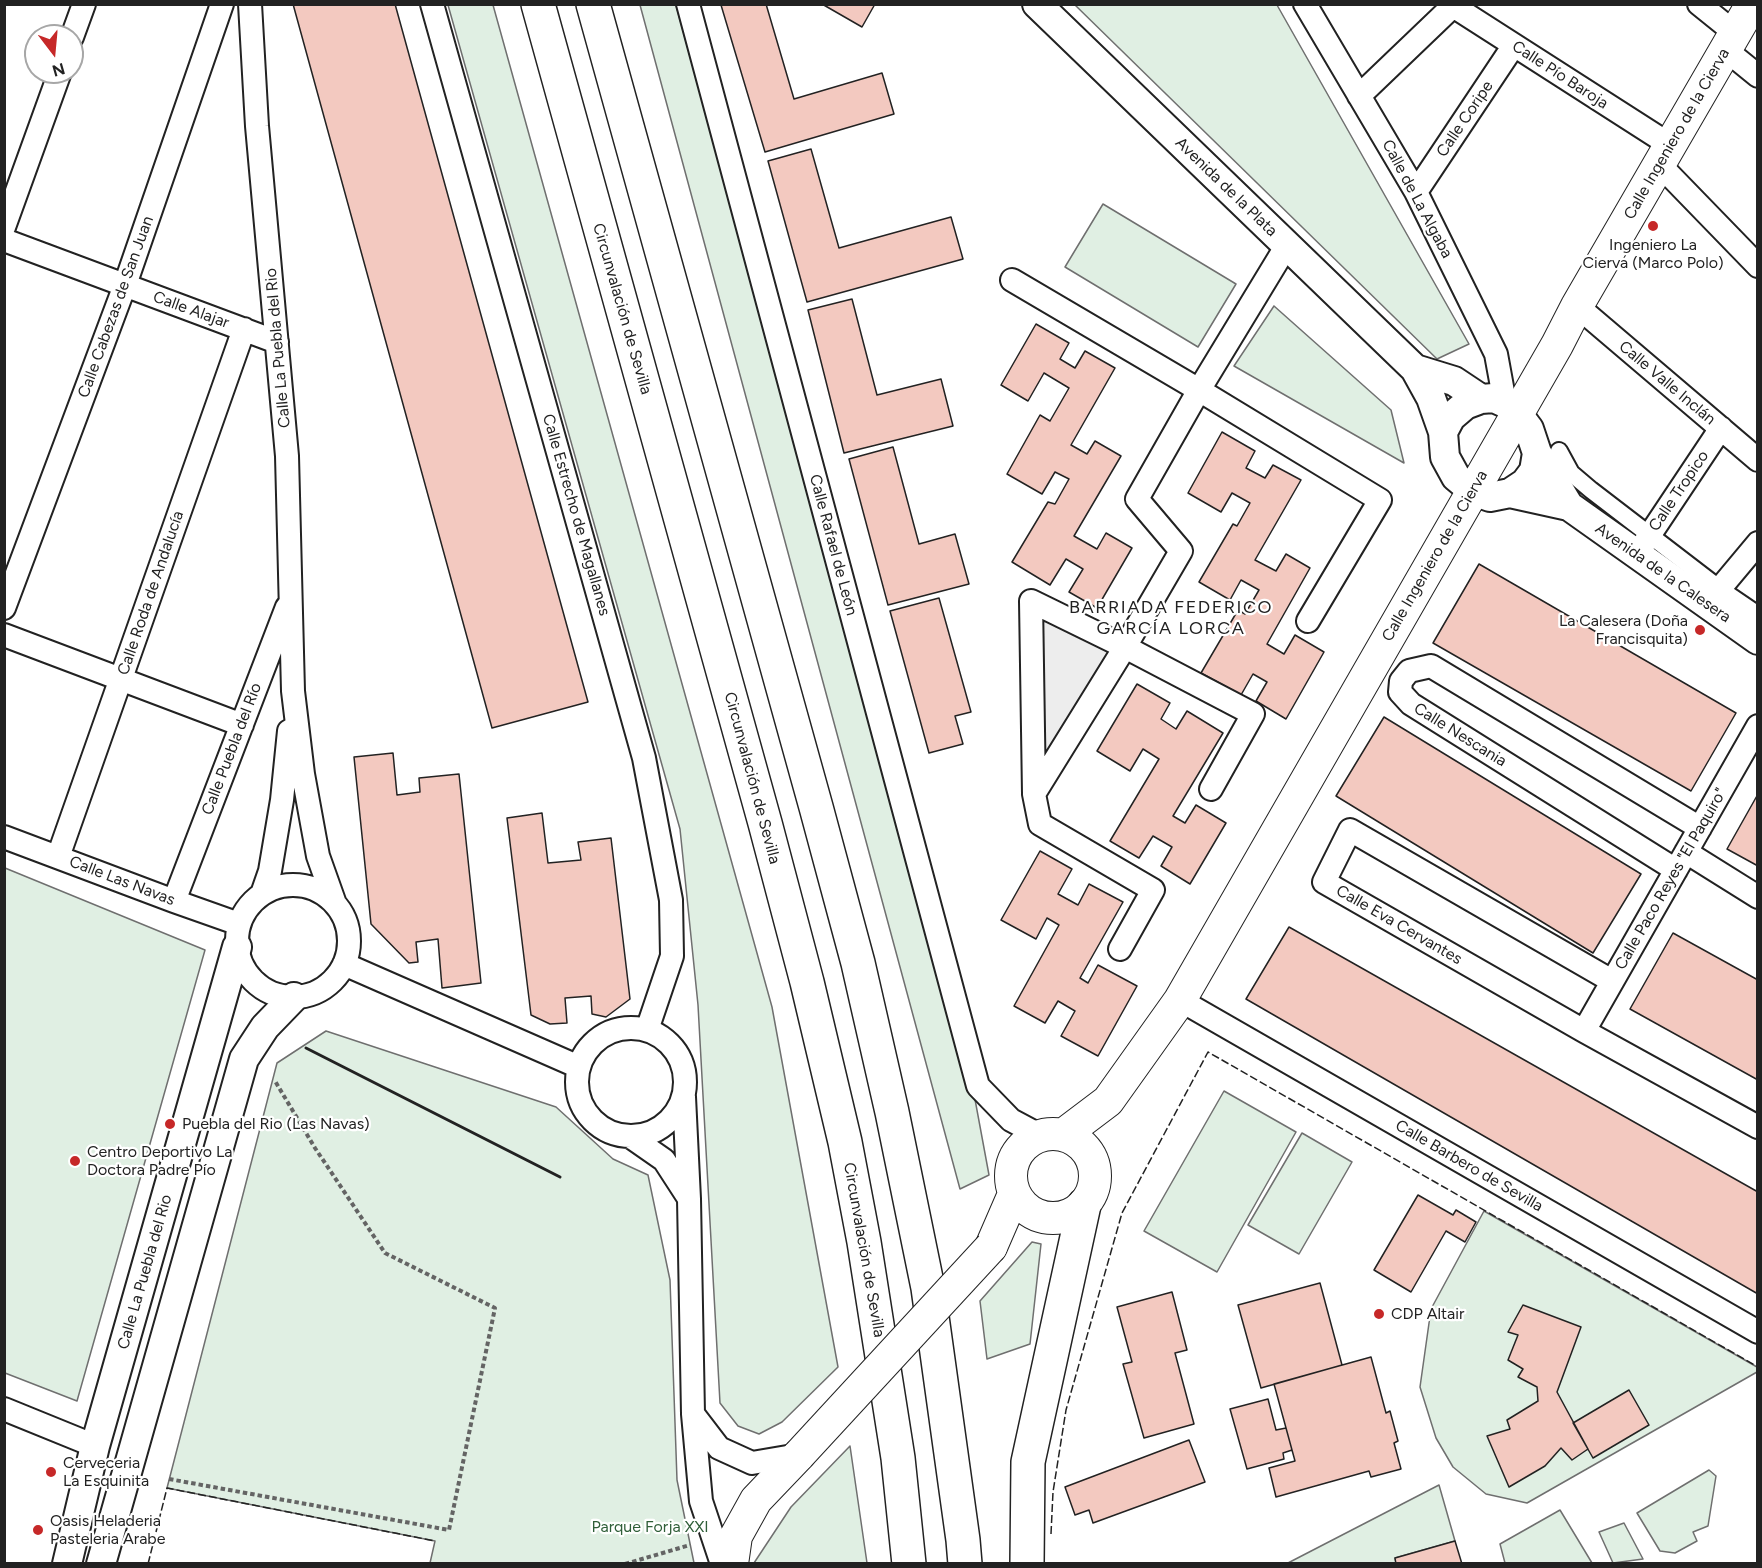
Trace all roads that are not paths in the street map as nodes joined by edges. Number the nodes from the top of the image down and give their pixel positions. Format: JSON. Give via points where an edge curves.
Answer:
{"nodes":[{"id":1,"x":84,"y":4,"type":"edge"},
{"id":2,"x":222,"y":4,"type":"edge"},
{"id":3,"x":250,"y":4,"type":"edge"},
{"id":4,"x":432,"y":4,"type":"edge"},
{"id":5,"x":538,"y":4,"type":"edge"},
{"id":6,"x":593,"y":4,"type":"edge"},
{"id":7,"x":687,"y":4,"type":"edge"},
{"id":8,"x":1037,"y":4,"type":"edge"},
{"id":9,"x":1305,"y":4,"type":"edge"},
{"id":10,"x":1699,"y":4,"type":"edge"},
{"id":11,"x":1752,"y":4,"type":"edge"},
{"id":12,"x":1453,"y":5,"type":"edge"},
{"id":13,"x":77,"y":24,"type":"edge"},
{"id":14,"x":1730,"y":41,"type":"junction"},
{"id":15,"x":1514,"y":45,"type":"junction"},
{"id":16,"x":1758,"y":76,"type":"edge"},
{"id":17,"x":56,"y":84,"type":"edge"},
{"id":18,"x":1359,"y":96,"type":"junction"},
{"id":19,"x":1665,"y":155,"type":"junction"},
{"id":20,"x":1416,"y":192,"type":"junction"},
{"id":21,"x":4,"y":227,"type":"edge"},
{"id":22,"x":4,"y":240,"type":"edge"},
{"id":23,"x":1287,"y":245,"type":"junction"},
{"id":24,"x":1758,"y":266,"type":"edge"},
{"id":25,"x":1012,"y":280,"type":"dead end"},
{"id":26,"x":125,"y":285,"type":"junction"},
{"id":27,"x":1577,"y":306,"type":"junction"},
{"id":28,"x":244,"y":330,"type":"junction"},
{"id":29,"x":277,"y":342,"type":"junction"},
{"id":30,"x":1415,"y":369,"type":"junction"},
{"id":31,"x":1199,"y":390,"type":"junction"},
{"id":32,"x":1501,"y":405,"type":"junction"},
{"id":33,"x":1721,"y":428,"type":"junction"},
{"id":34,"x":1443,"y":432,"type":"junction"},
{"id":35,"x":1548,"y":452,"type":"junction"},
{"id":36,"x":1758,"y":460,"type":"edge"},
{"id":37,"x":1473,"y":491,"type":"junction"},
{"id":38,"x":1510,"y":493,"type":"junction"},
{"id":39,"x":1569,"y":506,"type":"junction"},
{"id":40,"x":1758,"y":543,"type":"edge"},
{"id":41,"x":1643,"y":545,"type":"junction"},
{"id":42,"x":290,"y":597,"type":"junction"},
{"id":43,"x":1713,"y":597,"type":"junction"},
{"id":44,"x":4,"y":608,"type":"edge"},
{"id":45,"x":1758,"y":615,"type":"edge"},
{"id":46,"x":1308,"y":621,"type":"dead end"},
{"id":47,"x":4,"y":635,"type":"edge"},
{"id":48,"x":1758,"y":640,"type":"edge"},
{"id":49,"x":1125,"y":647,"type":"junction"},
{"id":50,"x":121,"y":679,"type":"junction"},
{"id":51,"x":293,"y":691,"type":"junction"},
{"id":52,"x":242,"y":725,"type":"junction"},
{"id":53,"x":1758,"y":726,"type":"edge"},
{"id":54,"x":1211,"y":789,"type":"dead end"},
{"id":55,"x":1034,"y":794,"type":"junction"},
{"id":56,"x":1700,"y":828,"type":"junction"},
{"id":57,"x":4,"y":837,"type":"edge"},
{"id":58,"x":58,"y":857,"type":"junction"},
{"id":59,"x":1681,"y":861,"type":"junction"},
{"id":60,"x":262,"y":894,"type":"junction"},
{"id":61,"x":1758,"y":897,"type":"edge"},
{"id":62,"x":174,"y":901,"type":"junction"},
{"id":63,"x":334,"y":901,"type":"junction"},
{"id":64,"x":238,"y":935,"type":"junction"},
{"id":65,"x":1120,"y":949,"type":"dead end"},
{"id":66,"x":344,"y":964,"type":"junction"},
{"id":67,"x":1612,"y":981,"type":"junction"},
{"id":68,"x":294,"y":997,"type":"junction"},
{"id":69,"x":1180,"y":1000,"type":"junction"},
{"id":70,"x":647,"y":1030,"type":"junction"},
{"id":71,"x":1584,"y":1031,"type":"junction"},
{"id":72,"x":579,"y":1067,"type":"junction"},
{"id":73,"x":684,"y":1097,"type":"junction"},
{"id":74,"x":1108,"y":1101,"type":"junction"},
{"id":75,"x":1758,"y":1127,"type":"edge"},
{"id":76,"x":1052,"y":1135,"type":"junction"},
{"id":77,"x":632,"y":1137,"type":"junction"},
{"id":78,"x":1093,"y":1164,"type":"junction"},
{"id":79,"x":1014,"y":1194,"type":"junction"},
{"id":80,"x":688,"y":1199,"type":"junction"},
{"id":81,"x":1084,"y":1205,"type":"junction"},
{"id":82,"x":1040,"y":1216,"type":"junction"},
{"id":83,"x":991,"y":1247,"type":"junction"},
{"id":84,"x":1758,"y":1332,"type":"edge"},
{"id":85,"x":4,"y":1409,"type":"edge"},
{"id":86,"x":693,"y":1414,"type":"junction"},
{"id":87,"x":95,"y":1446,"type":"junction"},
{"id":88,"x":799,"y":1455,"type":"junction"},
{"id":89,"x":67,"y":1563,"type":"edge"},
{"id":90,"x":101,"y":1563,"type":"edge"},
{"id":91,"x":722,"y":1563,"type":"edge"},
{"id":92,"x":732,"y":1563,"type":"edge"},
{"id":93,"x":909,"y":1563,"type":"edge"},
{"id":94,"x":965,"y":1563,"type":"edge"},
{"id":95,"x":1027,"y":1563,"type":"edge"}],
"edges":[{"from":1,"to":13,"type":"street"},
{"from":2,"to":26,"type":"street","name":"Calle Cabezas de San Juan"},
{"from":3,"to":29,"type":"street","name":"Calle La Puebla del Rio"},
{"from":4,"to":70,"type":"street","name":"Calle Estrecho de Magallanes","via":[[644,758],[671,900],[672,956]]},
{"from":5,"to":93,"type":"highway","name":"Circunvalación de Sevilla","via":[[762,811],[818,1027],[864,1242],[898,1458]]},
{"from":6,"to":94,"type":"highway","via":[[858,963],[928,1288]]},
{"from":7,"to":76,"type":"street","name":"Calle Rafael de León","via":[[978,1086],[1011,1120]]},
{"from":8,"to":23,"type":"street","name":"Avenida de la Plata"},
{"from":9,"to":18,"type":"street","name":"Calle de La Algaba"},
{"from":10,"to":14,"type":"street"},
{"from":11,"to":14,"type":"main road","name":"Calle Ingeniero de la Cierva"},
{"from":12,"to":15,"type":"street","name":"Calle Pío Baroja"},
{"from":12,"to":18,"type":"street"},
{"from":14,"to":16,"type":"street"},
{"from":14,"to":19,"type":"main road","name":"Calle Ingeniero de la Cierva"},
{"from":15,"to":19,"type":"street","name":"Calle Pío Baroja"},
{"from":15,"to":20,"type":"street","name":"Calle Coripe"},
{"from":17,"to":21,"type":"street"},
{"from":18,"to":20,"type":"street","name":"Calle de La Algaba"},
{"from":19,"to":24,"type":"street","name":"Calle Pío Baroja"},
{"from":19,"to":27,"type":"main road","name":"Calle Ingeniero de la Cierva"},
{"from":20,"to":32,"type":"street","name":"Calle de La Algaba","via":[[1496,354]]},
{"from":22,"to":26,"type":"street","name":"Calle Alajar"},
{"from":23,"to":30,"type":"street","name":"Avenida de la Plata"},
{"from":23,"to":31,"type":"street"},
{"from":25,"to":31,"type":"street"},
{"from":26,"to":28,"type":"street","name":"Calle Alajar"},
{"from":26,"to":44,"type":"street","name":"Calle Cabezas de San Juan"},
{"from":27,"to":32,"type":"main road","name":"Calle Ingeniero de la Cierva","via":[[1557,345]]},
{"from":27,"to":33,"type":"street","name":"Calle Valle Inclán"},
{"from":28,"to":29,"type":"street","name":"Calle Alajar"},
{"from":28,"to":50,"type":"street","name":"Calle Roda de Andalucía"},
{"from":29,"to":42,"type":"street","name":"Calle La Puebla del Rio","via":[[288,456]]},
{"from":30,"to":32,"type":"street","via":[[1454,381]]},
{"from":30,"to":34,"type":"street"},
{"from":31,"to":46,"type":"street","via":[[1380,500]]},
{"from":31,"to":49,"type":"street","via":[[1137,499],[1181,551]]},
{"from":32,"to":34,"type":"street","via":[[1465,405],[1451,417]]},
{"from":32,"to":35,"type":"street"},
{"from":32,"to":37,"type":"main road","name":"Calle Ingeniero de la Cierva"},
{"from":33,"to":36,"type":"street","name":"Calle Valle Inclán"},
{"from":33,"to":41,"type":"street","name":"Calle Tropico"},
{"from":34,"to":37,"type":"street","via":[[1445,457],[1456,477]]},
{"from":35,"to":38,"type":"street","via":[[1525,483]]},
{"from":35,"to":39,"type":"street"},
{"from":35,"to":41,"type":"street"},
{"from":37,"to":38,"type":"street","via":[[1490,497]]},
{"from":37,"to":69,"type":"main road","name":"Calle Ingeniero de la Cierva"},
{"from":38,"to":39,"type":"street"},
{"from":39,"to":41,"type":"street","name":"Avenida de la Calesera"},
{"from":40,"to":43,"type":"street"},
{"from":41,"to":43,"type":"street","name":"Avenida de la Calesera"},
{"from":42,"to":51,"type":"street","name":"Calle La Puebla del Rio"},
{"from":42,"to":52,"type":"street","name":"Calle Puebla del Río"},
{"from":43,"to":45,"type":"street"},
{"from":43,"to":48,"type":"street","name":"Avenida de la Calesera"},
{"from":47,"to":50,"type":"street"},
{"from":49,"to":54,"type":"street","via":[[1254,714]]},
{"from":49,"to":55,"type":"street"},
{"from":49,"to":55,"type":"street","via":[[1031,601]]},
{"from":50,"to":52,"type":"street"},
{"from":50,"to":58,"type":"street","name":"Calle Roda de Andalucía"},
{"from":51,"to":60,"type":"street","via":[[282,800],[270,871]]},
{"from":51,"to":63,"type":"street","via":[[318,856]]},
{"from":52,"to":62,"type":"street","name":"Calle Puebla del Río"},
{"from":53,"to":56,"type":"street","name":"Calle Paco Reyes \"El Paquiro\""},
{"from":55,"to":65,"type":"street","via":[[1040,824],[1153,890]]},
{"from":56,"to":59,"type":"street","name":"Calle Paco Reyes \"El Paquiro\""},
{"from":56,"to":59,"type":"street","name":"Calle Nescania","via":[[1431,666],[1409,671],[1401,681],[1400,692],[1411,704]]},
{"from":57,"to":58,"type":"street","name":"Calle Las Navas"},
{"from":58,"to":62,"type":"street","name":"Calle Las Navas"},
{"from":59,"to":61,"type":"street","name":"Calle Nescania"},
{"from":59,"to":67,"type":"street","name":"Calle Paco Reyes \"El Paquiro\""},
{"from":60,"to":63,"type":"street","via":[[280,886],[299,885],[318,890]]},
{"from":60,"to":64,"type":"street","via":[[248,907]]},
{"from":62,"to":64,"type":"street","name":"Calle Las Navas"},
{"from":63,"to":66,"type":"street","via":[[349,931]]},
{"from":64,"to":68,"type":"street","via":[[241,963],[250,977],[277,995]]},
{"from":64,"to":87,"type":"street","name":"Calle La Puebla del Rio"},
{"from":66,"to":68,"type":"street","via":[[324,988]]},
{"from":66,"to":72,"type":"street"},
{"from":67,"to":71,"type":"street","name":"Calle Paco Reyes \"El Paquiro\""},
{"from":67,"to":71,"type":"street","name":"Calle Eva Cervantes","via":[[1350,830],[1324,882]]},
{"from":68,"to":90,"type":"street","via":[[244,1059]]},
{"from":69,"to":74,"type":"main road","name":"Calle Ingeniero de la Cierva"},
{"from":69,"to":84,"type":"street","name":"Calle Barbero de Sevilla"},
{"from":70,"to":72,"type":"street","via":[[630,1027],[598,1039]]},
{"from":70,"to":73,"type":"street","via":[[675,1048],[683,1063]]},
{"from":71,"to":75,"type":"street","name":"Calle Eva Cervantes"},
{"from":72,"to":77,"type":"street","via":[[576,1084],[587,1115],[615,1135]]},
{"from":73,"to":77,"type":"street","via":[[665,1126]]},
{"from":73,"to":80,"type":"street"},
{"from":74,"to":76,"type":"main road","name":"Calle Ingeniero de la Cierva"},
{"from":74,"to":78,"type":"main road","name":"Calle Ingeniero de la Cierva"},
{"from":76,"to":78,"type":"main road","via":[[1076,1141]]},
{"from":76,"to":79,"type":"main road","via":[[1029,1141],[1019,1151],[1010,1176]]},
{"from":77,"to":80,"type":"street","via":[[664,1160]]},
{"from":78,"to":81,"type":"main road","via":[[1092,1192]]},
{"from":79,"to":82,"type":"main road","via":[[1023,1206]]},
{"from":79,"to":83,"type":"main road"},
{"from":80,"to":86,"type":"street"},
{"from":81,"to":82,"type":"main road","via":[[1063,1217]]},
{"from":81,"to":95,"type":"highway","via":[[1028,1462]]},
{"from":82,"to":83,"type":"main road"},
{"from":83,"to":88,"type":"main road","bridge":true},
{"from":85,"to":87,"type":"street"},
{"from":86,"to":88,"type":"street","via":[[719,1448],[752,1463]]},
{"from":86,"to":91,"type":"street","via":[[701,1501]]},
{"from":87,"to":89,"type":"street","name":"Calle La Puebla del Rio"},
{"from":88,"to":92,"type":"main road","via":[[756,1500],[736,1536]]}]}
